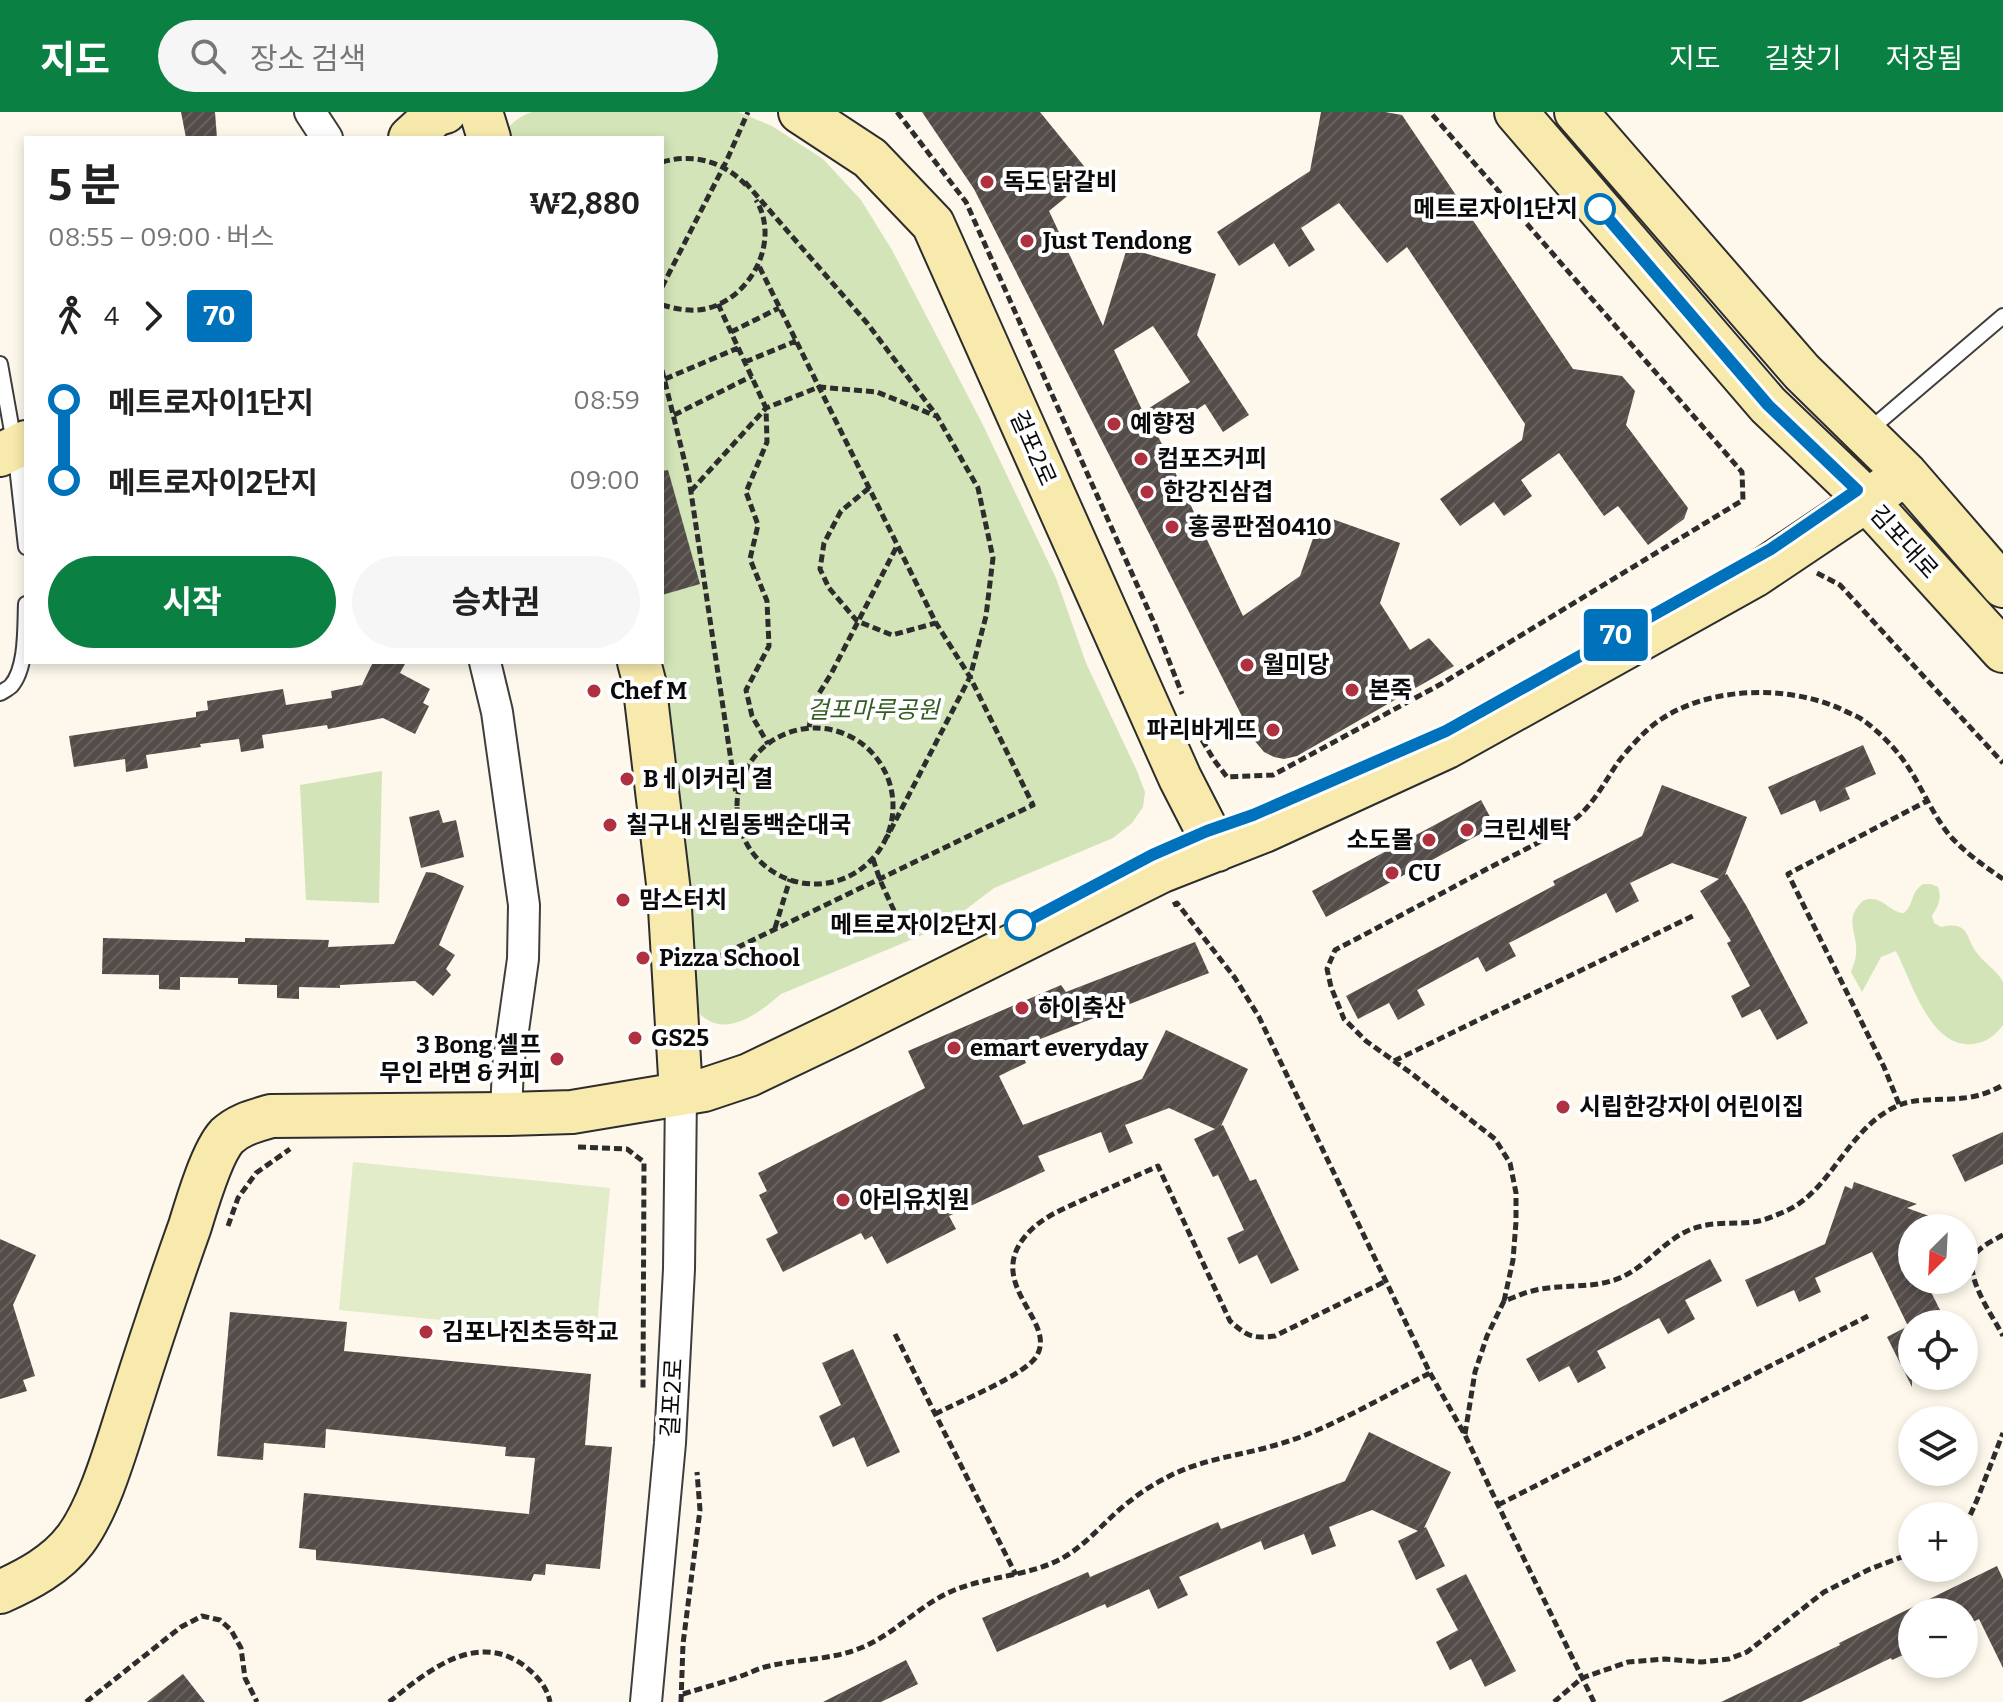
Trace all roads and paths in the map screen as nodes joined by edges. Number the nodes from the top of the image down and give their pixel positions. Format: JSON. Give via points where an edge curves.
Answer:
{"nodes":[{"id":1,"x":310,"y":112,"type":"edge"},
{"id":2,"x":445,"y":112,"type":"edge"},
{"id":3,"x":481,"y":112,"type":"edge"},
{"id":4,"x":748,"y":112,"type":"edge"},
{"id":5,"x":800,"y":112,"type":"edge"},
{"id":6,"x":897,"y":112,"type":"edge"},
{"id":7,"x":1430,"y":112,"type":"edge"},
{"id":8,"x":1516,"y":112,"type":"edge"},
{"id":9,"x":1576,"y":112,"type":"edge"},
{"id":10,"x":326,"y":136,"type":"edge"},
{"id":11,"x":412,"y":136,"type":"edge"},
{"id":12,"x":488,"y":136,"type":"edge"},
{"id":13,"x":664,"y":161,"type":"edge"},
{"id":14,"x":724,"y":166,"type":"junction"},
{"id":15,"x":745,"y":182,"type":"junction"},
{"id":16,"x":758,"y":264,"type":"junction"},
{"id":17,"x":664,"y":283,"type":"edge"},
{"id":18,"x":718,"y":304,"type":"junction"},
{"id":19,"x":664,"y":306,"type":"edge"},
{"id":20,"x":779,"y":308,"type":"junction"},
{"id":21,"x":2003,"y":316,"type":"edge"},
{"id":22,"x":731,"y":332,"type":"junction"},
{"id":23,"x":796,"y":341,"type":"junction"},
{"id":24,"x":738,"y":348,"type":"junction"},
{"id":25,"x":745,"y":362,"type":"junction"},
{"id":26,"x":0,"y":364,"type":"edge"},
{"id":27,"x":664,"y":376,"type":"edge"},
{"id":28,"x":752,"y":376,"type":"junction"},
{"id":29,"x":665,"y":379,"type":"junction"},
{"id":30,"x":819,"y":387,"type":"junction"},
{"id":31,"x":766,"y":408,"type":"junction"},
{"id":32,"x":674,"y":415,"type":"junction"},
{"id":33,"x":937,"y":416,"type":"junction"},
{"id":34,"x":1864,"y":435,"type":"junction"},
{"id":35,"x":14,"y":448,"type":"edge"},
{"id":36,"x":1901,"y":469,"type":"junction"},
{"id":37,"x":869,"y":488,"type":"junction"},
{"id":38,"x":691,"y":491,"type":"junction"},
{"id":39,"x":1862,"y":495,"type":"junction"},
{"id":40,"x":24,"y":530,"type":"edge"},
{"id":41,"x":897,"y":545,"type":"junction"},
{"id":42,"x":1815,"y":571,"type":"dead end"},
{"id":43,"x":2003,"y":586,"type":"edge"},
{"id":44,"x":857,"y":621,"type":"junction"},
{"id":45,"x":936,"y":623,"type":"junction"},
{"id":46,"x":24,"y":647,"type":"edge"},
{"id":47,"x":2003,"y":651,"type":"edge"},
{"id":48,"x":485,"y":664,"type":"edge"},
{"id":49,"x":640,"y":664,"type":"edge"},
{"id":50,"x":970,"y":677,"type":"junction"},
{"id":51,"x":0,"y":693,"type":"edge"},
{"id":52,"x":1186,"y":703,"type":"dead end"},
{"id":53,"x":809,"y":727,"type":"junction"},
{"id":54,"x":1196,"y":729,"type":"dead end"},
{"id":55,"x":768,"y":744,"type":"junction"},
{"id":56,"x":2003,"y":763,"type":"edge"},
{"id":57,"x":737,"y":796,"type":"junction"},
{"id":58,"x":1927,"y":801,"type":"junction"},
{"id":59,"x":887,"y":837,"type":"junction"},
{"id":60,"x":1212,"y":840,"type":"junction"},
{"id":61,"x":873,"y":859,"type":"junction"},
{"id":62,"x":790,"y":879,"type":"junction"},
{"id":63,"x":2003,"y":879,"type":"edge"},
{"id":64,"x":880,"y":880,"type":"junction"},
{"id":65,"x":1177,"y":903,"type":"dead end"},
{"id":66,"x":1695,"y":915,"type":"dead end"},
{"id":67,"x":901,"y":926,"type":"dead end"},
{"id":68,"x":775,"y":930,"type":"junction"},
{"id":69,"x":698,"y":966,"type":"dead end"},
{"id":70,"x":1394,"y":1061,"type":"junction"},
{"id":71,"x":2003,"y":1085,"type":"edge"},
{"id":72,"x":681,"y":1086,"type":"junction"},
{"id":73,"x":1899,"y":1104,"type":"junction"},
{"id":74,"x":506,"y":1107,"type":"junction"},
{"id":75,"x":299,"y":1143,"type":"dead end"},
{"id":76,"x":565,"y":1147,"type":"dead end"},
{"id":77,"x":227,"y":1228,"type":"dead end"},
{"id":78,"x":2003,"y":1235,"type":"edge"},
{"id":79,"x":1386,"y":1281,"type":"junction"},
{"id":80,"x":1504,"y":1301,"type":"junction"},
{"id":81,"x":1868,"y":1316,"type":"dead end"},
{"id":82,"x":895,"y":1334,"type":"dead end"},
{"id":83,"x":2003,"y":1336,"type":"edge"},
{"id":84,"x":1430,"y":1373,"type":"junction"},
{"id":85,"x":643,"y":1391,"type":"dead end"},
{"id":86,"x":935,"y":1414,"type":"junction"},
{"id":87,"x":2003,"y":1433,"type":"edge"},
{"id":88,"x":1465,"y":1435,"type":"junction"},
{"id":89,"x":1976,"y":1502,"type":"edge"},
{"id":90,"x":1498,"y":1505,"type":"junction"},
{"id":91,"x":1898,"y":1558,"type":"edge"},
{"id":92,"x":0,"y":1571,"type":"edge"},
{"id":93,"x":1016,"y":1575,"type":"junction"},
{"id":94,"x":0,"y":1592,"type":"edge"},
{"id":95,"x":1582,"y":1678,"type":"junction"},
{"id":96,"x":683,"y":1694,"type":"dead end"},
{"id":97,"x":86,"y":1702,"type":"edge"},
{"id":98,"x":257,"y":1702,"type":"edge"},
{"id":99,"x":389,"y":1702,"type":"edge"},
{"id":100,"x":550,"y":1702,"type":"edge"},
{"id":101,"x":646,"y":1702,"type":"edge"},
{"id":102,"x":1554,"y":1702,"type":"edge"},
{"id":103,"x":1594,"y":1702,"type":"edge"}],
"edges":[{"from":1,"to":10,"type":"street"},
{"from":2,"to":11,"type":"street"},
{"from":3,"to":12,"type":"street"},
{"from":4,"to":14,"type":"path"},
{"from":5,"to":60,"type":"street","name":"걸포2로","via":[[870,158],[933,224]]},
{"from":6,"to":52,"type":"path","via":[[966,202]]},
{"from":7,"to":54,"type":"path","via":[[1742,472],[1743,500],[1441,684],[1273,775],[1227,777]]},
{"from":8,"to":39,"type":"street","name":"김포대로","via":[[1768,405]]},
{"from":9,"to":34,"type":"street","name":"김포대로","via":[[1802,372]]},
{"from":13,"to":14,"type":"path","via":[[701,158]]},
{"from":14,"to":15,"type":"path"},
{"from":14,"to":17,"type":"path"},
{"from":15,"to":16,"type":"path","via":[[759,205],[765,231]]},
{"from":15,"to":33,"type":"path","via":[[867,323]]},
{"from":16,"to":18,"type":"path","via":[[750,280]]},
{"from":16,"to":20,"type":"path"},
{"from":18,"to":19,"type":"path","via":[[680,310]]},
{"from":18,"to":22,"type":"path"},
{"from":20,"to":22,"type":"path"},
{"from":20,"to":23,"type":"path"},
{"from":21,"to":34,"type":"lane"},
{"from":22,"to":24,"type":"path"},
{"from":23,"to":25,"type":"path"},
{"from":23,"to":30,"type":"path"},
{"from":24,"to":25,"type":"path"},
{"from":24,"to":29,"type":"path"},
{"from":25,"to":28,"type":"path"},
{"from":26,"to":35,"type":"lane"},
{"from":27,"to":29,"type":"path"},
{"from":28,"to":31,"type":"path"},
{"from":28,"to":32,"type":"path"},
{"from":29,"to":32,"type":"path"},
{"from":30,"to":31,"type":"path"},
{"from":30,"to":33,"type":"path","via":[[877,392]]},
{"from":30,"to":37,"type":"path"},
{"from":31,"to":38,"type":"path"},
{"from":31,"to":55,"type":"path","via":[[767,442],[746,492],[758,525],[750,559],[767,601],[769,646],[746,690],[752,716]]},
{"from":32,"to":38,"type":"path"},
{"from":33,"to":50,"type":"path","via":[[978,488],[993,558],[986,616]]},
{"from":34,"to":36,"type":"street","name":"김포대로"},
{"from":35,"to":40,"type":"lane"},
{"from":36,"to":39,"type":"street"},
{"from":36,"to":43,"type":"street","name":"김포대로"},
{"from":37,"to":41,"type":"path"},
{"from":37,"to":44,"type":"path","via":[[841,511],[824,543],[820,569]]},
{"from":38,"to":57,"type":"path"},
{"from":39,"to":47,"type":"street","name":"김포대로"},
{"from":39,"to":60,"type":"street","via":[[1446,731],[1253,815]]},
{"from":41,"to":44,"type":"path"},
{"from":41,"to":45,"type":"path"},
{"from":42,"to":56,"type":"path","via":[[1840,585]]},
{"from":44,"to":45,"type":"path","via":[[892,635]]},
{"from":44,"to":53,"type":"path","via":[[815,700]]},
{"from":45,"to":50,"type":"path"},
{"from":46,"to":51,"type":"lane","via":[[19,673]]},
{"from":48,"to":74,"type":"street","via":[[524,905]]},
{"from":49,"to":72,"type":"street","name":"걸포2로","via":[[669,892]]},
{"from":50,"to":59,"type":"path"},
{"from":50,"to":64,"type":"path","via":[[1033,805]]},
{"from":53,"to":55,"type":"path"},
{"from":53,"to":59,"type":"path","via":[[848,735],[879,760],[891,784],[894,811]]},
{"from":55,"to":57,"type":"path","via":[[744,771]]},
{"from":57,"to":62,"type":"path","via":[[738,821],[747,845],[762,864]]},
{"from":58,"to":63,"type":"path","via":[[1958,844]]},
{"from":58,"to":70,"type":"path","via":[[1891,746],[1863,720],[1833,706],[1775,692],[1742,693],[1673,712],[1645,732],[1575,819],[1335,950],[1327,969],[1344,1019]]},
{"from":58,"to":73,"type":"path","via":[[1788,874]]},
{"from":59,"to":61,"type":"path"},
{"from":60,"to":72,"type":"street","via":[[1152,855],[949,962]]},
{"from":61,"to":62,"type":"path","via":[[840,881],[807,884]]},
{"from":61,"to":64,"type":"path"},
{"from":62,"to":68,"type":"path"},
{"from":64,"to":67,"type":"path"},
{"from":64,"to":68,"type":"path"},
{"from":65,"to":79,"type":"path","via":[[1259,1017]]},
{"from":66,"to":70,"type":"path"},
{"from":68,"to":69,"type":"path"},
{"from":70,"to":80,"type":"path","via":[[1495,1139],[1510,1163],[1516,1222]]},
{"from":71,"to":73,"type":"path","via":[[1966,1098]]},
{"from":72,"to":74,"type":"street"},
{"from":72,"to":101,"type":"street","name":"걸포2로","via":[[670,1443]]},
{"from":73,"to":80,"type":"path","via":[[1876,1117],[1813,1191],[1790,1209],[1759,1221],[1699,1226],[1622,1277],[1533,1290]]},
{"from":74,"to":92,"type":"street","via":[[386,1099],[245,1103],[223,1112],[204,1134],[68,1515],[51,1542]]},
{"from":74,"to":94,"type":"street","via":[[271,1116],[225,1137],[96,1502],[75,1540],[55,1560]]},
{"from":75,"to":77,"type":"path","via":[[256,1173],[238,1198]]},
{"from":76,"to":85,"type":"path","via":[[627,1149],[644,1162]]},
{"from":78,"to":83,"type":"path","via":[[1983,1247],[1971,1265]]},
{"from":79,"to":84,"type":"path"},
{"from":79,"to":86,"type":"path","via":[[1275,1336],[1256,1338],[1243,1332],[1230,1321],[1158,1166],[1052,1214],[1032,1229],[1012,1264],[1015,1284],[1039,1331],[1041,1345],[1035,1358],[1019,1372]]},
{"from":80,"to":88,"type":"path","via":[[1475,1372]]},
{"from":81,"to":90,"type":"path"},
{"from":82,"to":86,"type":"path"},
{"from":84,"to":88,"type":"path"},
{"from":84,"to":93,"type":"path","via":[[1305,1435],[1199,1463],[1167,1477],[1060,1559]]},
{"from":86,"to":93,"type":"path"},
{"from":87,"to":89,"type":"path"},
{"from":88,"to":90,"type":"path"},
{"from":90,"to":95,"type":"path"},
{"from":91,"to":95,"type":"path","via":[[1824,1592],[1747,1652],[1729,1659],[1628,1662]]},
{"from":93,"to":96,"type":"path","via":[[951,1591],[856,1650],[764,1666]]},
{"from":95,"to":102,"type":"path"},
{"from":95,"to":103,"type":"path"},
{"from":97,"to":98,"type":"path","via":[[202,1616],[220,1620],[231,1630]]},
{"from":99,"to":100,"type":"path","via":[[464,1653],[493,1652],[538,1677]]}]}
